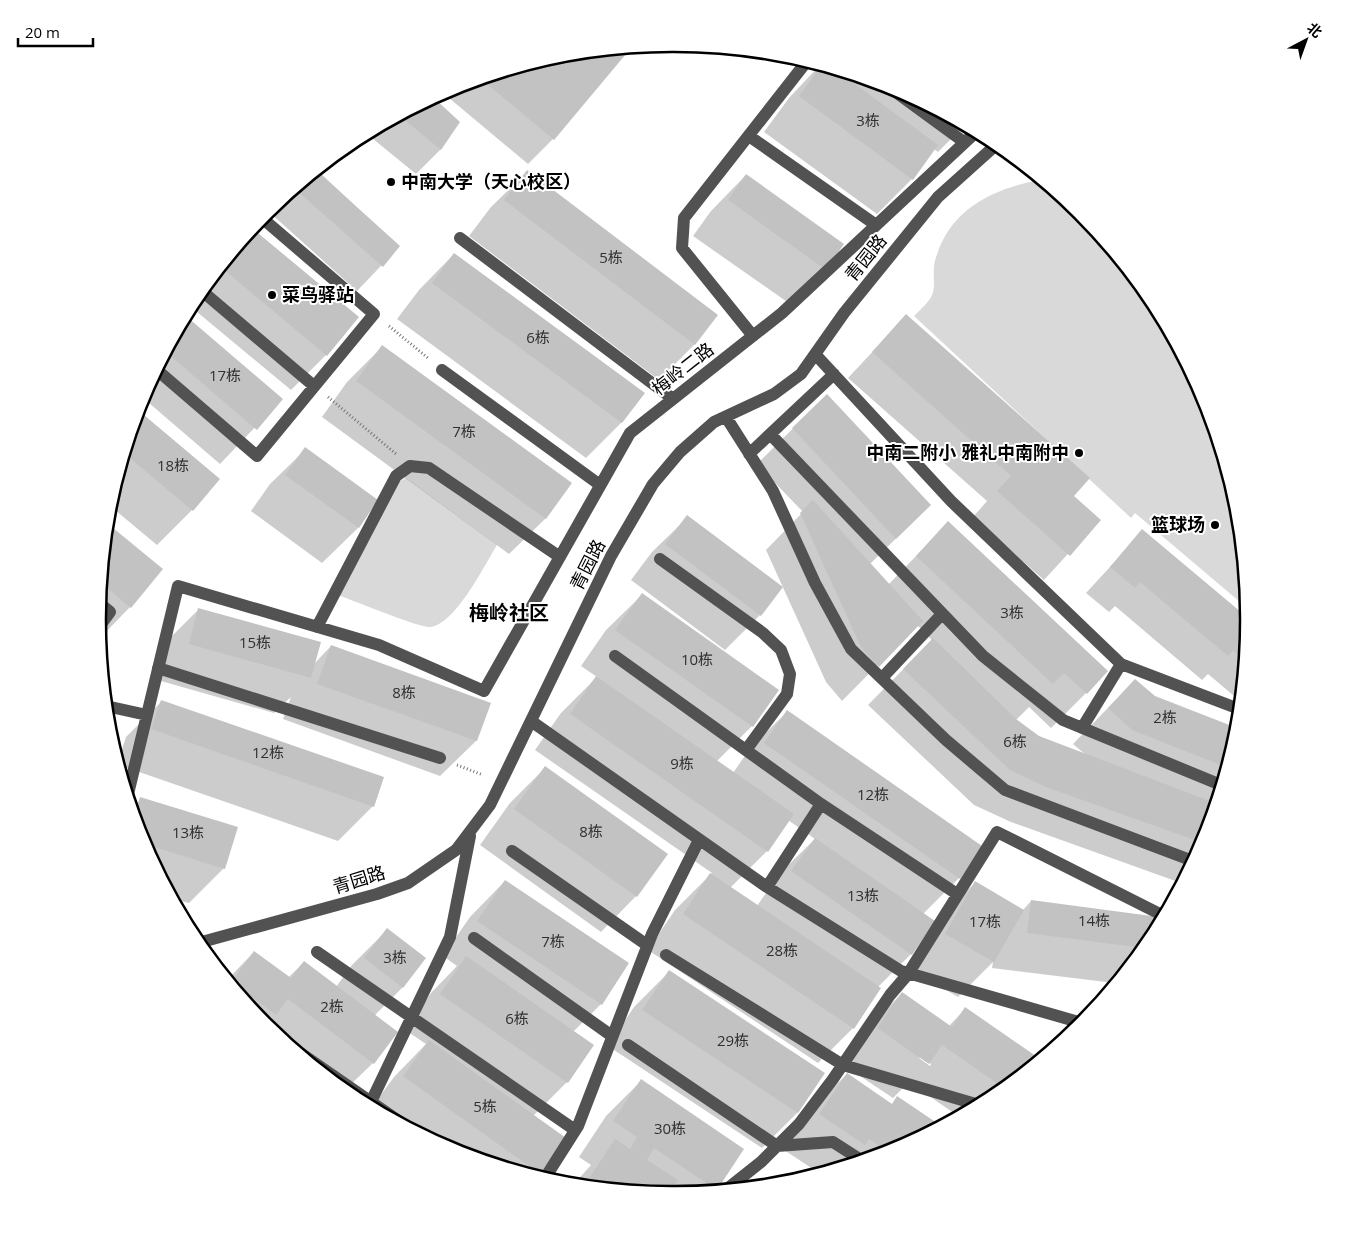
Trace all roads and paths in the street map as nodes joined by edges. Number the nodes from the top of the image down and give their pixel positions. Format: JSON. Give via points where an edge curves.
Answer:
{"nodes":[{"id":1,"x":803,"y":68,"type":"edge"},
{"id":2,"x":918,"y":108,"type":"edge"},
{"id":3,"x":749,"y":136,"type":"junction"},
{"id":4,"x":970,"y":137,"type":"edge"},
{"id":5,"x":964,"y":142,"type":"junction"},
{"id":6,"x":991,"y":150,"type":"edge"},
{"id":7,"x":268,"y":223,"type":"edge"},
{"id":8,"x":876,"y":225,"type":"junction"},
{"id":9,"x":460,"y":238,"type":"dead end"},
{"id":10,"x":208,"y":296,"type":"edge"},
{"id":11,"x":374,"y":314,"type":"junction"},
{"id":12,"x":753,"y":336,"type":"junction"},
{"id":13,"x":815,"y":354,"type":"junction"},
{"id":14,"x":442,"y":370,"type":"joint"},
{"id":15,"x":162,"y":374,"type":"edge"},
{"id":16,"x":834,"y":374,"type":"junction"},
{"id":17,"x":314,"y":386,"type":"junction"},
{"id":18,"x":673,"y":399,"type":"junction"},
{"id":19,"x":726,"y":417,"type":"junction"},
{"id":20,"x":772,"y":435,"type":"junction"},
{"id":21,"x":749,"y":454,"type":"junction"},
{"id":22,"x":410,"y":466,"type":"junction"},
{"id":23,"x":600,"y":485,"type":"junction"},
{"id":24,"x":560,"y":558,"type":"junction"},
{"id":25,"x":660,"y":559,"type":"dead end"},
{"id":26,"x":942,"y":614,"type":"junction"},
{"id":27,"x":317,"y":627,"type":"junction"},
{"id":28,"x":615,"y":656,"type":"dead end"},
{"id":29,"x":1121,"y":664,"type":"junction"},
{"id":30,"x":158,"y":668,"type":"junction"},
{"id":31,"x":882,"y":678,"type":"junction"},
{"id":32,"x":113,"y":708,"type":"edge"},
{"id":33,"x":1233,"y":708,"type":"edge"},
{"id":34,"x":147,"y":715,"type":"junction"},
{"id":35,"x":531,"y":721,"type":"junction"},
{"id":36,"x":1082,"y":728,"type":"junction"},
{"id":37,"x":746,"y":750,"type":"junction"},
{"id":38,"x":440,"y":758,"type":"joint"},
{"id":39,"x":131,"y":782,"type":"edge"},
{"id":40,"x":501,"y":782,"type":"junction"},
{"id":41,"x":1215,"y":782,"type":"edge"},
{"id":42,"x":821,"y":804,"type":"junction"},
{"id":43,"x":470,"y":833,"type":"junction"},
{"id":44,"x":699,"y":840,"type":"junction"},
{"id":45,"x":512,"y":851,"type":"dead end"},
{"id":46,"x":1186,"y":858,"type":"edge"},
{"id":47,"x":767,"y":887,"type":"junction"},
{"id":48,"x":957,"y":894,"type":"junction"},
{"id":49,"x":1157,"y":913,"type":"edge"},
{"id":50,"x":474,"y":938,"type":"dead end"},
{"id":51,"x":207,"y":941,"type":"edge"},
{"id":52,"x":647,"y":945,"type":"junction"},
{"id":53,"x":317,"y":952,"type":"dead end"},
{"id":54,"x":666,"y":955,"type":"dead end"},
{"id":55,"x":908,"y":974,"type":"junction"},
{"id":56,"x":412,"y":1017,"type":"junction"},
{"id":57,"x":1073,"y":1021,"type":"edge"},
{"id":58,"x":612,"y":1036,"type":"junction"},
{"id":59,"x":628,"y":1045,"type":"dead end"},
{"id":60,"x":843,"y":1065,"type":"junction"},
{"id":61,"x":372,"y":1099,"type":"edge"},
{"id":62,"x":969,"y":1102,"type":"edge"},
{"id":63,"x":575,"y":1130,"type":"junction"},
{"id":64,"x":777,"y":1146,"type":"junction"},
{"id":65,"x":854,"y":1155,"type":"edge"},
{"id":66,"x":549,"y":1172,"type":"edge"},
{"id":67,"x":736,"y":1182,"type":"edge"}],
"edges":[{"from":1,"to":3,"type":"street"},
{"from":2,"to":5,"type":"street"},
{"from":3,"to":8,"type":"street"},
{"from":3,"to":12,"type":"street","via":[[684,218],[682,248]]},
{"from":4,"to":5,"type":"street","name":"梅岭二路"},
{"from":5,"to":8,"type":"street","name":"梅岭二路"},
{"from":6,"to":13,"type":"street","name":"青园路","via":[[938,197]]},
{"from":7,"to":11,"type":"street"},
{"from":8,"to":12,"type":"street","name":"梅岭二路"},
{"from":9,"to":18,"type":"street"},
{"from":10,"to":17,"type":"street"},
{"from":11,"to":14,"type":"path"},
{"from":11,"to":17,"type":"street"},
{"from":12,"to":18,"type":"street","name":"梅岭二路"},
{"from":13,"to":16,"type":"street"},
{"from":13,"to":19,"type":"street","name":"青园路","via":[[789,386]]},
{"from":14,"to":23,"type":"street"},
{"from":15,"to":17,"type":"street","via":[[257,456]]},
{"from":16,"to":20,"type":"street"},
{"from":16,"to":29,"type":"street","via":[[951,501]]},
{"from":17,"to":22,"type":"path"},
{"from":18,"to":23,"type":"street","name":"梅岭二路","via":[[630,433]]},
{"from":19,"to":21,"type":"street"},
{"from":19,"to":35,"type":"street","name":"青园路","via":[[714,422],[680,452],[653,484],[611,556]]},
{"from":20,"to":21,"type":"street"},
{"from":20,"to":26,"type":"street"},
{"from":21,"to":31,"type":"street","via":[[773,492],[815,583],[851,649]]},
{"from":22,"to":24,"type":"street","via":[[429,468]]},
{"from":22,"to":27,"type":"street","via":[[396,476]]},
{"from":23,"to":24,"type":"street","name":"梅岭二路"},
{"from":24,"to":27,"type":"street","name":"梅岭二路","via":[[484,691],[378,646]]},
{"from":25,"to":37,"type":"street","via":[[763,633],[781,650],[790,674],[787,694]]},
{"from":26,"to":31,"type":"street"},
{"from":26,"to":36,"type":"street","via":[[983,656],[1063,720]]},
{"from":27,"to":30,"type":"street","via":[[178,586]]},
{"from":28,"to":37,"type":"street"},
{"from":29,"to":33,"type":"street"},
{"from":29,"to":36,"type":"street"},
{"from":30,"to":34,"type":"street"},
{"from":30,"to":38,"type":"street"},
{"from":31,"to":46,"type":"street","via":[[946,740],[1005,790]]},
{"from":32,"to":34,"type":"street"},
{"from":34,"to":39,"type":"street"},
{"from":35,"to":40,"type":"street","name":"青园路"},
{"from":35,"to":44,"type":"street"},
{"from":36,"to":41,"type":"street"},
{"from":37,"to":42,"type":"street"},
{"from":38,"to":40,"type":"path"},
{"from":40,"to":43,"type":"street","name":"青园路","via":[[490,805]]},
{"from":42,"to":47,"type":"street"},
{"from":42,"to":48,"type":"street"},
{"from":43,"to":51,"type":"street","name":"青园路","via":[[456,850],[408,883]]},
{"from":43,"to":56,"type":"street","via":[[450,937]]},
{"from":44,"to":47,"type":"street"},
{"from":44,"to":52,"type":"street"},
{"from":45,"to":52,"type":"street"},
{"from":47,"to":55,"type":"street"},
{"from":48,"to":49,"type":"street","via":[[997,832]]},
{"from":48,"to":55,"type":"street"},
{"from":50,"to":58,"type":"street"},
{"from":52,"to":58,"type":"street"},
{"from":53,"to":56,"type":"street"},
{"from":54,"to":60,"type":"street"},
{"from":55,"to":57,"type":"street"},
{"from":55,"to":60,"type":"street"},
{"from":56,"to":61,"type":"street"},
{"from":56,"to":63,"type":"street"},
{"from":58,"to":63,"type":"street"},
{"from":59,"to":64,"type":"street"},
{"from":60,"to":62,"type":"street"},
{"from":60,"to":64,"type":"street","via":[[799,1124]]},
{"from":63,"to":66,"type":"street"},
{"from":64,"to":65,"type":"street","via":[[833,1142]]},
{"from":64,"to":67,"type":"street"}]}
